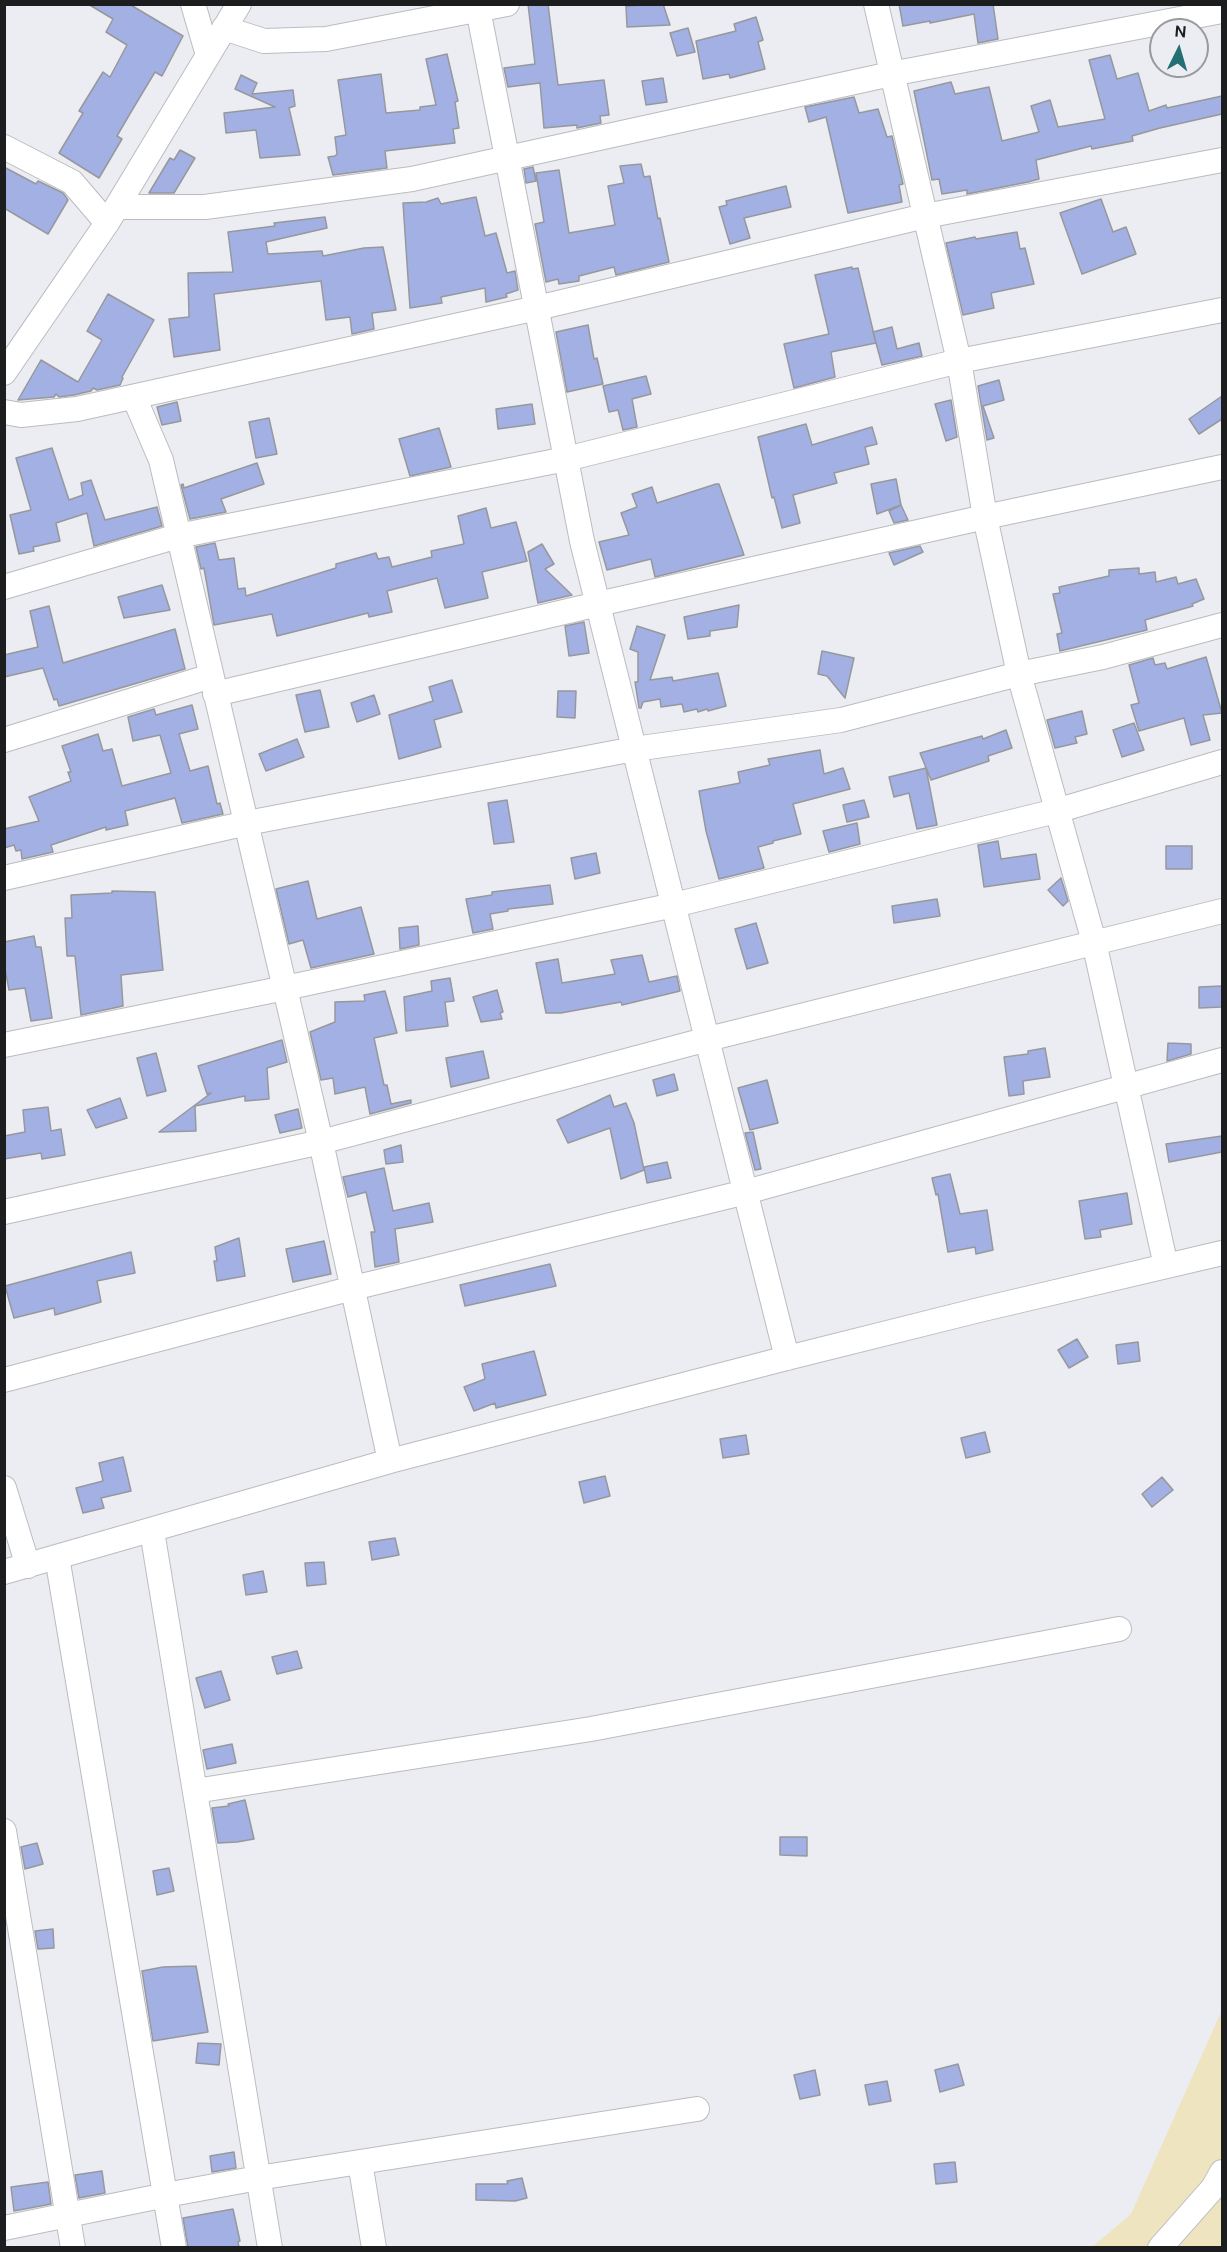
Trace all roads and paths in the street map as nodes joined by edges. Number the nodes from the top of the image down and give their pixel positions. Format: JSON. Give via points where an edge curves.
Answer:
{"nodes":[{"id":1,"x":193,"y":4,"type":"edge"},
{"id":2,"x":239,"y":4,"type":"edge"},
{"id":3,"x":507,"y":4,"type":"edge"},
{"id":4,"x":876,"y":4,"type":"edge"},
{"id":5,"x":478,"y":7,"type":"edge"},
{"id":6,"x":1222,"y":11,"type":"edge"},
{"id":7,"x":224,"y":28,"type":"junction"},
{"id":8,"x":208,"y":55,"type":"junction"},
{"id":9,"x":891,"y":74,"type":"junction"},
{"id":10,"x":4,"y":147,"type":"edge"},
{"id":11,"x":508,"y":158,"type":"junction"},
{"id":12,"x":1222,"y":160,"type":"edge"},
{"id":13,"x":112,"y":215,"type":"junction"},
{"id":14,"x":925,"y":216,"type":"junction"},
{"id":15,"x":537,"y":308,"type":"junction"},
{"id":16,"x":1222,"y":310,"type":"edge"},
{"id":17,"x":959,"y":361,"type":"junction"},
{"id":18,"x":4,"y":373,"type":"edge"},
{"id":19,"x":134,"y":397,"type":"junction"},
{"id":20,"x":4,"y":412,"type":"edge"},
{"id":21,"x":566,"y":459,"type":"junction"},
{"id":22,"x":1222,"y":467,"type":"edge"},
{"id":23,"x":985,"y":517,"type":"junction"},
{"id":24,"x":178,"y":536,"type":"junction"},
{"id":25,"x":4,"y":587,"type":"edge"},
{"id":26,"x":598,"y":604,"type":"junction"},
{"id":27,"x":1222,"y":625,"type":"edge"},
{"id":28,"x":1019,"y":674,"type":"junction"},
{"id":29,"x":213,"y":685,"type":"junction"},
{"id":30,"x":4,"y":740,"type":"edge"},
{"id":31,"x":634,"y":748,"type":"junction"},
{"id":32,"x":1222,"y":762,"type":"edge"},
{"id":33,"x":1056,"y":811,"type":"junction"},
{"id":34,"x":247,"y":823,"type":"junction"},
{"id":35,"x":4,"y":878,"type":"edge"},
{"id":36,"x":674,"y":905,"type":"junction"},
{"id":37,"x":1222,"y":910,"type":"edge"},
{"id":38,"x":1095,"y":942,"type":"junction"},
{"id":39,"x":285,"y":988,"type":"junction"},
{"id":40,"x":708,"y":1039,"type":"junction"},
{"id":41,"x":4,"y":1045,"type":"edge"},
{"id":42,"x":1222,"y":1060,"type":"edge"},
{"id":43,"x":1126,"y":1086,"type":"junction"},
{"id":44,"x":321,"y":1142,"type":"junction"},
{"id":45,"x":746,"y":1192,"type":"junction"},
{"id":46,"x":4,"y":1212,"type":"edge"},
{"id":47,"x":1222,"y":1253,"type":"edge"},
{"id":48,"x":1166,"y":1266,"type":"junction"},
{"id":49,"x":353,"y":1288,"type":"junction"},
{"id":50,"x":787,"y":1358,"type":"junction"},
{"id":51,"x":4,"y":1380,"type":"edge"},
{"id":52,"x":390,"y":1461,"type":"junction"},
{"id":53,"x":4,"y":1488,"type":"edge"},
{"id":54,"x":152,"y":1531,"type":"junction"},
{"id":55,"x":57,"y":1557,"type":"junction"},
{"id":56,"x":28,"y":1566,"type":"junction"},
{"id":57,"x":4,"y":1572,"type":"edge"},
{"id":58,"x":1119,"y":1629,"type":"dead end"},
{"id":59,"x":195,"y":1791,"type":"junction"},
{"id":60,"x":4,"y":1831,"type":"edge"},
{"id":61,"x":697,"y":2109,"type":"dead end"},
{"id":62,"x":360,"y":2162,"type":"junction"},
{"id":63,"x":1222,"y":2172,"type":"edge"},
{"id":64,"x":258,"y":2178,"type":"junction"},
{"id":65,"x":166,"y":2195,"type":"junction"},
{"id":66,"x":67,"y":2216,"type":"junction"},
{"id":67,"x":11,"y":2234,"type":"edge"},
{"id":68,"x":73,"y":2247,"type":"edge"},
{"id":69,"x":174,"y":2247,"type":"edge"},
{"id":70,"x":270,"y":2247,"type":"edge"},
{"id":71,"x":374,"y":2247,"type":"edge"},
{"id":72,"x":1160,"y":2247,"type":"edge"}],
"edges":[{"from":1,"to":8,"type":"street"},
{"from":2,"to":7,"type":"street"},
{"from":3,"to":5,"type":"street"},
{"from":4,"to":9,"type":"street"},
{"from":5,"to":7,"type":"street","via":[[326,39],[264,41]]},
{"from":5,"to":11,"type":"street"},
{"from":6,"to":9,"type":"street"},
{"from":7,"to":8,"type":"street"},
{"from":8,"to":13,"type":"street"},
{"from":9,"to":11,"type":"street"},
{"from":9,"to":14,"type":"street"},
{"from":10,"to":13,"type":"street","via":[[72,182]]},
{"from":11,"to":13,"type":"street","via":[[412,179],[205,207]]},
{"from":11,"to":15,"type":"street"},
{"from":12,"to":14,"type":"street"},
{"from":13,"to":18,"type":"street"},
{"from":14,"to":15,"type":"street"},
{"from":14,"to":17,"type":"street"},
{"from":15,"to":19,"type":"street"},
{"from":15,"to":21,"type":"street"},
{"from":16,"to":17,"type":"street"},
{"from":17,"to":21,"type":"street"},
{"from":17,"to":23,"type":"street"},
{"from":19,"to":20,"type":"street","via":[[77,409],[21,415]]},
{"from":19,"to":24,"type":"street","via":[[161,460]]},
{"from":21,"to":24,"type":"street"},
{"from":21,"to":26,"type":"street"},
{"from":22,"to":23,"type":"street"},
{"from":23,"to":26,"type":"street"},
{"from":23,"to":28,"type":"street"},
{"from":24,"to":25,"type":"street"},
{"from":24,"to":29,"type":"street"},
{"from":26,"to":29,"type":"street"},
{"from":26,"to":31,"type":"street"},
{"from":27,"to":28,"type":"street","via":[[1103,657]]},
{"from":28,"to":31,"type":"street","via":[[841,720]]},
{"from":28,"to":33,"type":"street"},
{"from":29,"to":30,"type":"street"},
{"from":29,"to":34,"type":"street"},
{"from":31,"to":34,"type":"street"},
{"from":31,"to":36,"type":"street"},
{"from":32,"to":33,"type":"street"},
{"from":33,"to":36,"type":"street"},
{"from":33,"to":38,"type":"street"},
{"from":34,"to":35,"type":"street"},
{"from":34,"to":39,"type":"street"},
{"from":36,"to":39,"type":"street"},
{"from":36,"to":40,"type":"street"},
{"from":37,"to":38,"type":"street"},
{"from":38,"to":40,"type":"street"},
{"from":38,"to":43,"type":"street"},
{"from":39,"to":41,"type":"street"},
{"from":39,"to":44,"type":"street"},
{"from":40,"to":44,"type":"street"},
{"from":40,"to":45,"type":"street"},
{"from":42,"to":43,"type":"street"},
{"from":43,"to":45,"type":"street"},
{"from":43,"to":48,"type":"street"},
{"from":44,"to":46,"type":"street"},
{"from":44,"to":49,"type":"street"},
{"from":45,"to":49,"type":"street"},
{"from":45,"to":50,"type":"street"},
{"from":47,"to":48,"type":"street"},
{"from":48,"to":50,"type":"street"},
{"from":49,"to":51,"type":"street"},
{"from":49,"to":52,"type":"street"},
{"from":50,"to":52,"type":"street"},
{"from":52,"to":54,"type":"street"},
{"from":53,"to":56,"type":"street"},
{"from":54,"to":55,"type":"street"},
{"from":54,"to":59,"type":"street"},
{"from":55,"to":56,"type":"street"},
{"from":55,"to":65,"type":"street"},
{"from":56,"to":57,"type":"street"},
{"from":58,"to":59,"type":"street","via":[[591,1729]]},
{"from":59,"to":64,"type":"street"},
{"from":60,"to":66,"type":"street"},
{"from":61,"to":62,"type":"street"},
{"from":62,"to":64,"type":"street"},
{"from":62,"to":71,"type":"street"},
{"from":63,"to":72,"type":"street","via":[[1214,2188]]},
{"from":64,"to":65,"type":"street"},
{"from":64,"to":70,"type":"street"},
{"from":65,"to":66,"type":"street"},
{"from":65,"to":69,"type":"street"},
{"from":66,"to":67,"type":"street"},
{"from":66,"to":68,"type":"street"}]}
